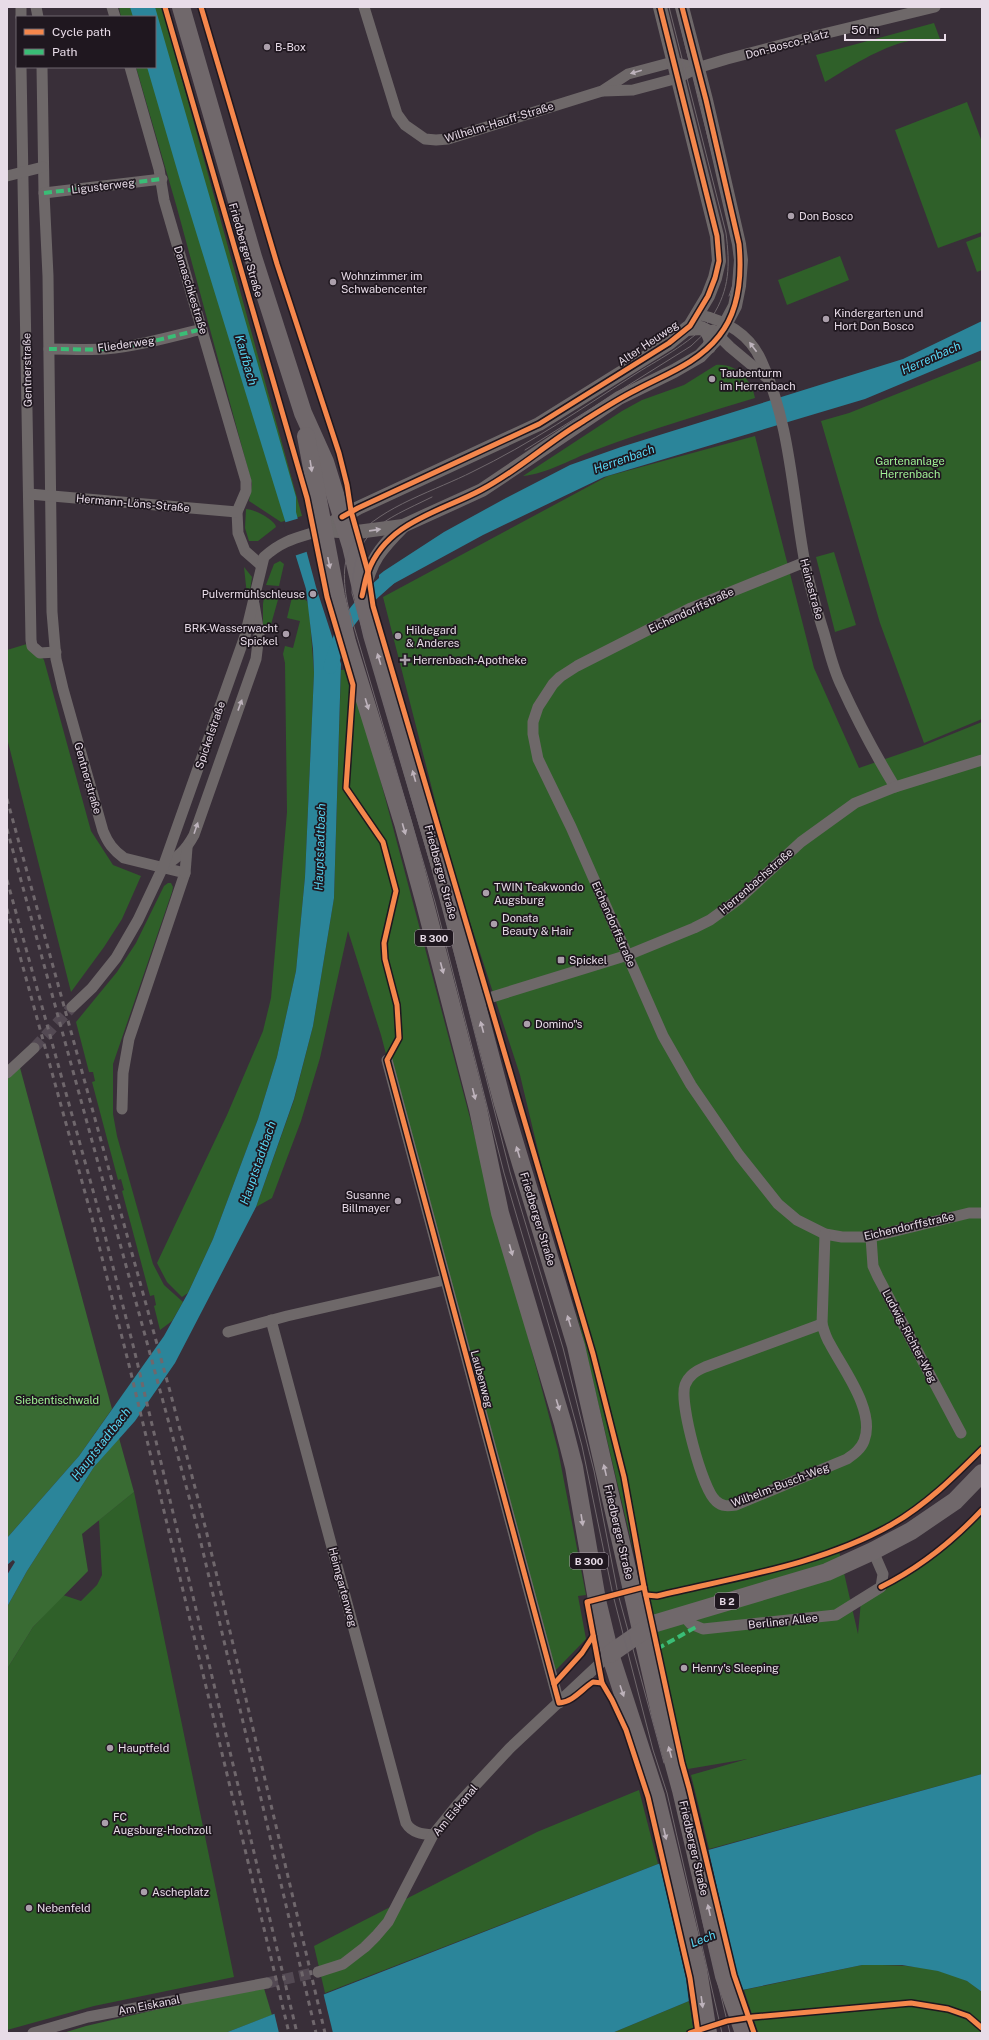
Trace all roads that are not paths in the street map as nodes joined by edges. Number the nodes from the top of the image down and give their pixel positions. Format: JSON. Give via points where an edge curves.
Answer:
{"nodes":[{"id":1,"x":181,"y":7,"type":"edge"},
{"id":2,"x":364,"y":7,"type":"edge"},
{"id":3,"x":660,"y":7,"type":"edge"},
{"id":4,"x":682,"y":7,"type":"edge"},
{"id":5,"x":935,"y":7,"type":"edge"},
{"id":6,"x":923,"y":9,"type":"edge"},
{"id":7,"x":673,"y":62,"type":"junction"},
{"id":8,"x":21,"y":68,"type":"edge"},
{"id":9,"x":42,"y":68,"type":"edge"},
{"id":10,"x":130,"y":68,"type":"edge"},
{"id":11,"x":697,"y":68,"type":"junction"},
{"id":12,"x":678,"y":78,"type":"junction"},
{"id":13,"x":602,"y":91,"type":"junction"},
{"id":14,"x":43,"y":166,"type":"junction"},
{"id":15,"x":22,"y":172,"type":"junction"},
{"id":16,"x":7,"y":176,"type":"edge"},
{"id":17,"x":162,"y":179,"type":"junction"},
{"id":18,"x":44,"y":193,"type":"junction"},
{"id":19,"x":697,"y":314,"type":"junction"},
{"id":20,"x":727,"y":324,"type":"junction"},
{"id":21,"x":202,"y":329,"type":"junction"},
{"id":22,"x":686,"y":329,"type":"junction"},
{"id":23,"x":719,"y":336,"type":"junction"},
{"id":24,"x":709,"y":347,"type":"junction"},
{"id":25,"x":49,"y":349,"type":"junction"},
{"id":26,"x":768,"y":378,"type":"junction"},
{"id":27,"x":303,"y":413,"type":"junction"},
{"id":28,"x":29,"y":494,"type":"junction"},
{"id":29,"x":49,"y":496,"type":"junction"},
{"id":30,"x":237,"y":512,"type":"junction"},
{"id":31,"x":344,"y":524,"type":"junction"},
{"id":32,"x":404,"y":526,"type":"junction"},
{"id":33,"x":315,"y":532,"type":"junction"},
{"id":34,"x":805,"y":562,"type":"junction"},
{"id":35,"x":261,"y":565,"type":"junction"},
{"id":36,"x":363,"y":573,"type":"junction"},
{"id":37,"x":253,"y":601,"type":"junction"},
{"id":38,"x":56,"y":652,"type":"junction"},
{"id":39,"x":982,"y":760,"type":"edge"},
{"id":40,"x":895,"y":786,"type":"junction"},
{"id":41,"x":187,"y":848,"type":"junction"},
{"id":42,"x":163,"y":867,"type":"junction"},
{"id":43,"x":185,"y":873,"type":"junction"},
{"id":44,"x":628,"y":955,"type":"junction"},
{"id":45,"x":476,"y":1002,"type":"junction"},
{"id":46,"x":72,"y":1007,"type":"tunnel mouth"},
{"id":47,"x":34,"y":1048,"type":"tunnel mouth"},
{"id":48,"x":387,"y":1060,"type":"dead end"},
{"id":49,"x":7,"y":1073,"type":"edge"},
{"id":50,"x":122,"y":1109,"type":"dead end"},
{"id":51,"x":982,"y":1213,"type":"edge"},
{"id":52,"x":825,"y":1234,"type":"junction"},
{"id":53,"x":871,"y":1237,"type":"junction"},
{"id":54,"x":446,"y":1280,"type":"junction"},
{"id":55,"x":271,"y":1320,"type":"junction"},
{"id":56,"x":822,"y":1324,"type":"junction"},
{"id":57,"x":228,"y":1332,"type":"dead end"},
{"id":58,"x":961,"y":1433,"type":"dead end"},
{"id":59,"x":982,"y":1473,"type":"edge"},
{"id":60,"x":872,"y":1550,"type":"junction"},
{"id":61,"x":682,"y":1614,"type":"junction"},
{"id":62,"x":642,"y":1631,"type":"junction"},
{"id":63,"x":610,"y":1654,"type":"junction"},
{"id":64,"x":559,"y":1703,"type":"junction"},
{"id":65,"x":433,"y":1835,"type":"junction"},
{"id":66,"x":318,"y":1972,"type":"tunnel mouth"},
{"id":67,"x":267,"y":1983,"type":"tunnel mouth"},
{"id":68,"x":33,"y":2033,"type":"edge"},
{"id":69,"x":708,"y":2033,"type":"edge"},
{"id":70,"x":744,"y":2033,"type":"edge"}],
"edges":[{"from":1,"to":27,"type":"main road","name":"Friedberger Straße","number":"B 300","via":[[253,257]]},
{"from":2,"to":13,"type":"street","name":"Wilhelm-Hauff-Straße","via":[[396,114],[405,125],[425,139],[448,139]]},
{"from":3,"to":7,"type":"street","name":"Alter Heuweg"},
{"from":4,"to":11,"type":"street"},
{"from":5,"to":6,"type":"street","name":"Don-Bosco-Platz"},
{"from":6,"to":11,"type":"street","name":"Don-Bosco-Platz"},
{"from":7,"to":11,"type":"street","name":"Wilhelm-Hauff-Straße"},
{"from":7,"to":12,"type":"street","name":"Alter Heuweg"},
{"from":7,"to":13,"type":"street","name":"Wilhelm-Hauff-Straße","one_way":true,"via":[[628,74]]},
{"from":8,"to":15,"type":"street","name":"Gentnerstraße"},
{"from":9,"to":14,"type":"street","name":"Gentnerstraße"},
{"from":10,"to":17,"type":"street","name":"Damaschkestraße"},
{"from":11,"to":12,"type":"street","name":"Wilhelm-Hauff-Straße"},
{"from":11,"to":20,"type":"street","via":[[741,260],[735,306]]},
{"from":12,"to":13,"type":"street","name":"Wilhelm-Hauff-Straße","via":[[633,90]]},
{"from":12,"to":19,"type":"street","name":"Alter Heuweg","via":[[717,236],[718,261],[715,278]]},
{"from":14,"to":15,"type":"street"},
{"from":14,"to":18,"type":"street","name":"Gentnerstraße"},
{"from":15,"to":16,"type":"street"},
{"from":15,"to":28,"type":"street","name":"Gentnerstraße"},
{"from":17,"to":18,"type":"street","name":"Ligusterweg"},
{"from":17,"to":21,"type":"street","name":"Damaschkestraße","via":[[164,200]]},
{"from":18,"to":25,"type":"street","name":"Gentnerstraße"},
{"from":19,"to":20,"type":"street","name":"Heinestraße"},
{"from":19,"to":22,"type":"street","name":"Alter Heuweg"},
{"from":19,"to":23,"type":"street"},
{"from":20,"to":23,"type":"street"},
{"from":26,"to":20,"type":"street","name":"Heinestraße","one_way":true,"via":[[761,359],[750,344],[742,334]]},
{"from":21,"to":25,"type":"street","name":"Fliederweg","via":[[151,342],[104,349]]},
{"from":21,"to":30,"type":"street","name":"Damaschkestraße","via":[[246,481],[246,491]]},
{"from":22,"to":24,"type":"street","name":"Alter Heuweg","via":[[701,328],[707,331],[711,341]]},
{"from":22,"to":31,"type":"street","name":"Alter Heuweg","via":[[669,343],[540,424],[358,508]]},
{"from":23,"to":24,"type":"street"},
{"from":23,"to":26,"type":"street"},
{"from":24,"to":32,"type":"street","via":[[688,363],[620,398],[583,421],[482,490]]},
{"from":25,"to":29,"type":"street","name":"Gentnerstraße"},
{"from":26,"to":34,"type":"street","name":"Heinestraße","via":[[792,471]]},
{"from":27,"to":31,"type":"main road","name":"Friedberger Straße","number":"B 300","via":[[325,462]]},
{"from":27,"to":33,"type":"main road","name":"Friedberger Straße","number":"B 300","one_way":true},
{"from":28,"to":29,"type":"street","name":"Hermann-Löns-Straße"},
{"from":28,"to":38,"type":"street","name":"Gentnerstraße","via":[[32,646],[40,653]]},
{"from":29,"to":30,"type":"street","name":"Hermann-Löns-Straße"},
{"from":29,"to":38,"type":"street","name":"Gentnerstraße","via":[[52,612]]},
{"from":30,"to":35,"type":"street","via":[[242,543],[248,555]]},
{"from":31,"to":32,"type":"street","one_way":true,"via":[[357,532]]},
{"from":31,"to":33,"type":"street"},
{"from":31,"to":36,"type":"main road","name":"Friedberger Straße","number":"B 300"},
{"from":32,"to":36,"type":"street"},
{"from":33,"to":35,"type":"street","name":"Spickelstraße","via":[[286,540],[264,557]]},
{"from":33,"to":63,"type":"main road","name":"Friedberger Straße","number":"B 300","one_way":true,"via":[[423,896],[478,1109],[500,1212],[563,1424],[574,1467],[597,1600]]},
{"from":34,"to":40,"type":"street","name":"Heinestraße","via":[[840,684]]},
{"from":34,"to":44,"type":"street","name":"Eichendorffstraße","via":[[691,608],[577,666],[553,684],[538,707],[533,722],[533,734],[538,759]]},
{"from":35,"to":37,"type":"street","name":"Spickelstraße"},
{"from":45,"to":36,"type":"main road","name":"Friedberger Straße","number":"B 300","one_way":true,"via":[[439,862],[370,627],[362,596]]},
{"from":41,"to":37,"type":"street","name":"Spickelstraße","one_way":true,"via":[[194,835],[256,659],[259,634]]},
{"from":37,"to":42,"type":"street","name":"Spickelstraße","via":[[244,636]]},
{"from":38,"to":42,"type":"street","name":"Gentnerstraße","via":[[63,689],[103,831],[109,844],[124,858]]},
{"from":39,"to":40,"type":"street","name":"Herrenbachstraße"},
{"from":40,"to":44,"type":"street","name":"Herrenbachstraße","via":[[870,796],[835,816],[801,842],[753,887],[710,920],[675,938]]},
{"from":41,"to":42,"type":"street","name":"Spickelstraße"},
{"from":41,"to":43,"type":"street","name":"Spickelstraße"},
{"from":42,"to":43,"type":"street"},
{"from":42,"to":46,"type":"street","name":"Spickelstraße","via":[[138,920],[116,958],[92,988]]},
{"from":43,"to":50,"type":"street","name":"Spickelstraße","via":[[129,1039],[122,1073]]},
{"from":44,"to":45,"type":"street","name":"Herrenbachstraße"},
{"from":44,"to":52,"type":"street","name":"Eichendorffstraße","via":[[677,1062],[739,1155],[778,1204],[797,1220]]},
{"from":62,"to":45,"type":"main road","name":"Friedberger Straße","number":"B 300","one_way":true,"via":[[576,1346],[503,1104]]},
{"from":47,"to":49,"type":"street"},
{"from":48,"to":54,"type":"street","name":"Laubenweg"},
{"from":51,"to":53,"type":"street","name":"Eichendorffstraße","via":[[969,1213]]},
{"from":52,"to":53,"type":"street","name":"Eichendorffstraße"},
{"from":52,"to":56,"type":"street","name":"Wilhelm-Busch-Weg"},
{"from":53,"to":58,"type":"street","name":"Ludwig-Richter-Weg","via":[[873,1266],[878,1277]]},
{"from":54,"to":55,"type":"street"},
{"from":54,"to":64,"type":"street","name":"Laubenweg"},
{"from":55,"to":57,"type":"street"},
{"from":55,"to":65,"type":"street","name":"Heimgartenweg","via":[[406,1823],[410,1829]]},
{"from":56,"to":56,"type":"street","name":"Wilhelm-Busch-Weg","via":[[705,1367],[688,1377],[684,1394],[693,1443],[706,1486],[719,1504],[736,1505],[848,1459],[857,1452],[864,1441],[866,1428],[861,1403],[829,1343]]},
{"from":59,"to":60,"type":"main road","number":"B 2","via":[[955,1501],[911,1531]]},
{"from":60,"to":61,"type":"main road","number":"B 2","via":[[827,1572]]},
{"from":60,"to":61,"type":"street","name":"Berliner Allee","via":[[883,1574],[881,1587],[836,1615],[703,1629],[691,1624]]},
{"from":61,"to":62,"type":"main road","number":"B 2","via":[[653,1624]]},
{"from":62,"to":63,"type":"main road","number":"B 2"},
{"from":70,"to":62,"type":"main road","name":"Friedberger Straße","one_way":true,"via":[[724,1976]]},
{"from":63,"to":64,"type":"street","name":"Am Eiskanal"},
{"from":63,"to":69,"type":"main road","name":"Friedberger Straße","one_way":true,"via":[[656,1796],[698,1970]]},
{"from":64,"to":65,"type":"street","name":"Am Eiskanal","via":[[505,1753]]},
{"from":65,"to":66,"type":"street","name":"Am Eiskanal","via":[[388,1922],[365,1948],[343,1964]]},
{"from":67,"to":68,"type":"street","name":"Am Eiskanal","via":[[88,2017]]}]}
